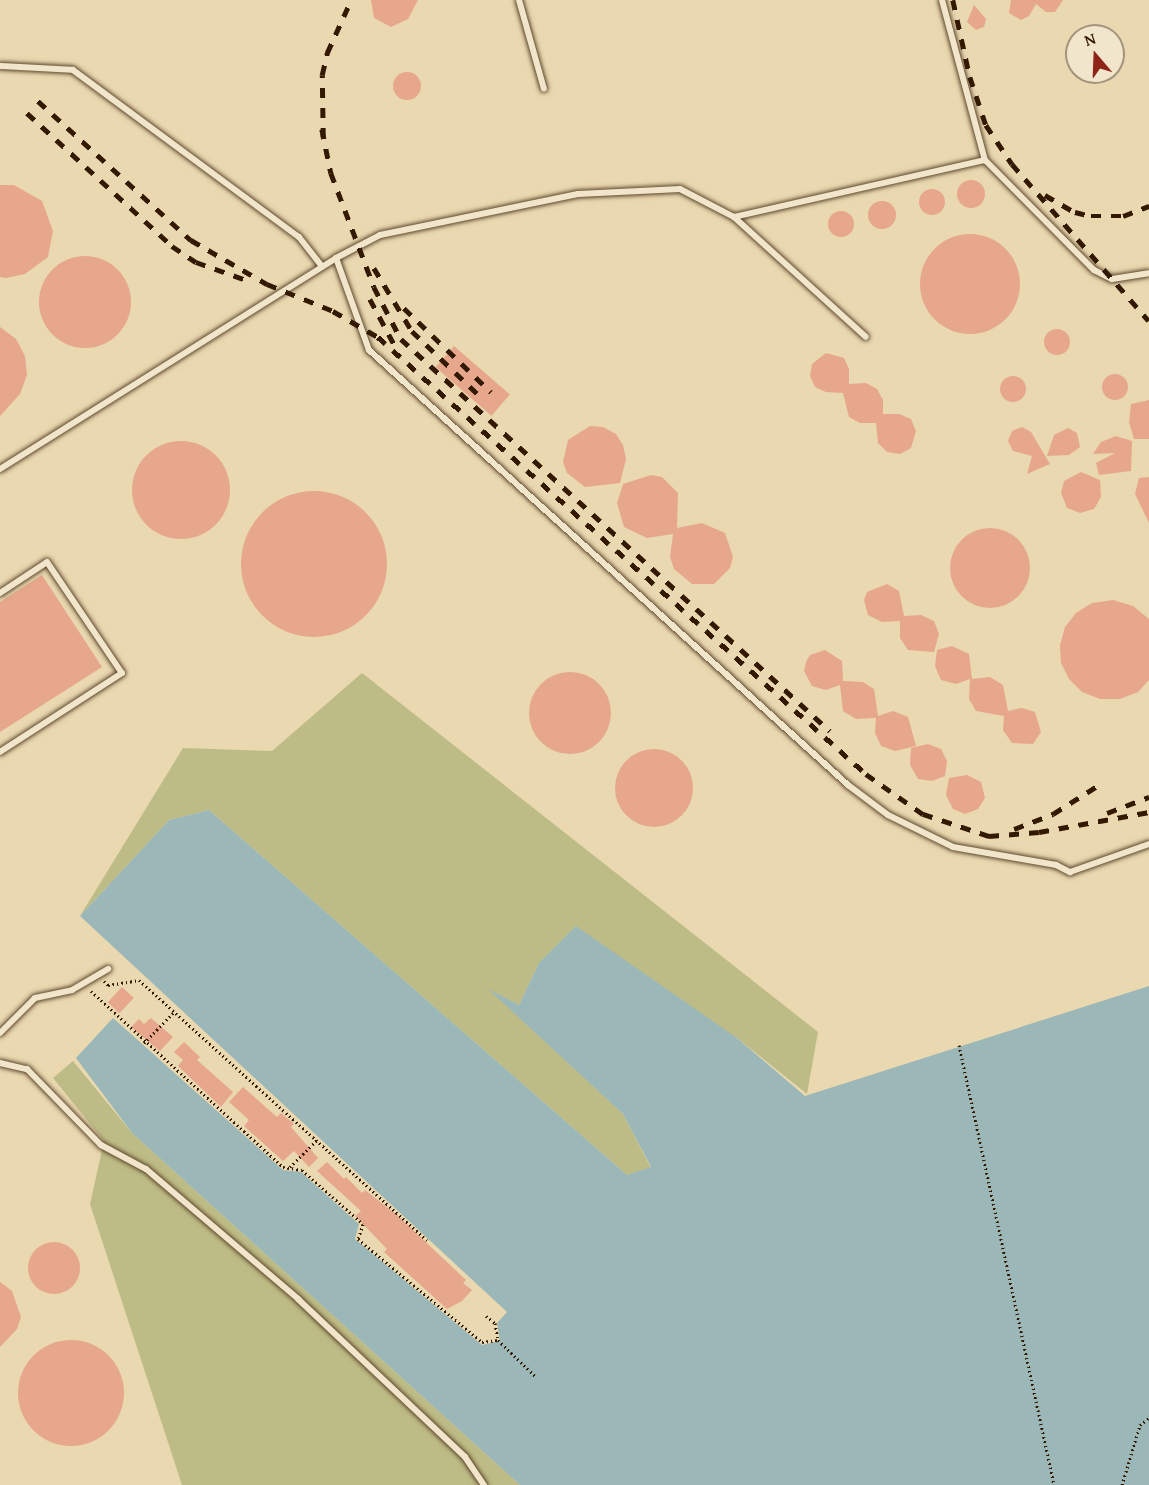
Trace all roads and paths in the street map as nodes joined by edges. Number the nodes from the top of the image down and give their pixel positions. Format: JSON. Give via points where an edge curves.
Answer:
{"nodes":[{"id":1,"x":519,"y":0,"type":"edge"},
{"id":2,"x":942,"y":0,"type":"edge"},
{"id":3,"x":0,"y":66,"type":"edge"},
{"id":4,"x":544,"y":89,"type":"dead end"},
{"id":5,"x":986,"y":160,"type":"junction"},
{"id":6,"x":734,"y":217,"type":"junction"},
{"id":7,"x":336,"y":258,"type":"junction"},
{"id":8,"x":322,"y":266,"type":"junction"},
{"id":9,"x":1149,"y":273,"type":"edge"},
{"id":10,"x":866,"y":337,"type":"dead end"},
{"id":11,"x":0,"y":469,"type":"edge"},
{"id":12,"x":0,"y":593,"type":"edge"},
{"id":13,"x":0,"y":752,"type":"edge"},
{"id":14,"x":1149,"y":844,"type":"edge"},
{"id":15,"x":108,"y":969,"type":"dead end"},
{"id":16,"x":98,"y":975,"type":"junction"},
{"id":17,"x":83,"y":983,"type":"junction"},
{"id":18,"x":175,"y":1011,"type":"junction"},
{"id":19,"x":0,"y":1033,"type":"edge"},
{"id":20,"x":144,"y":1043,"type":"junction"},
{"id":21,"x":959,"y":1045,"type":"dead end"},
{"id":22,"x":0,"y":1063,"type":"edge"},
{"id":23,"x":317,"y":1140,"type":"junction"},
{"id":24,"x":290,"y":1167,"type":"junction"},
{"id":25,"x":426,"y":1240,"type":"dead end"},
{"id":26,"x":486,"y":1316,"type":"dead end"},
{"id":27,"x":498,"y":1340,"type":"junction"},
{"id":28,"x":536,"y":1377,"type":"dead end"},
{"id":29,"x":1149,"y":1418,"type":"edge"},
{"id":30,"x":484,"y":1485,"type":"edge"},
{"id":31,"x":1054,"y":1485,"type":"edge"},
{"id":32,"x":1122,"y":1485,"type":"edge"}],
"edges":[{"from":1,"to":4,"type":"lane"},
{"from":2,"to":5,"type":"lane"},
{"from":3,"to":8,"type":"lane","via":[[73,70],[299,237]]},
{"from":5,"to":6,"type":"lane"},
{"from":5,"to":9,"type":"lane","via":[[1094,270],[1112,279]]},
{"from":6,"to":7,"type":"lane","via":[[680,189],[578,194],[380,235]]},
{"from":6,"to":10,"type":"lane"},
{"from":7,"to":8,"type":"lane"},
{"from":7,"to":14,"type":"lane","via":[[369,350],[848,785],[888,815],[953,847],[1056,865],[1070,872]]},
{"from":8,"to":11,"type":"lane"},
{"from":12,"to":13,"type":"lane","via":[[47,562],[122,673]]},
{"from":15,"to":16,"type":"lane"},
{"from":16,"to":17,"type":"lane"},
{"from":16,"to":18,"type":"path","via":[[108,986],[139,980]]},
{"from":17,"to":19,"type":"lane","via":[[35,998]]},
{"from":17,"to":20,"type":"path"},
{"from":18,"to":20,"type":"path"},
{"from":18,"to":23,"type":"path"},
{"from":20,"to":24,"type":"path","via":[[284,1167]]},
{"from":21,"to":31,"type":"path"},
{"from":22,"to":30,"type":"lane","via":[[27,1069],[101,1145],[146,1168],[298,1299],[465,1457]]},
{"from":23,"to":24,"type":"path"},
{"from":23,"to":25,"type":"path"},
{"from":24,"to":27,"type":"path","via":[[302,1170],[363,1224],[358,1239],[482,1342]]},
{"from":26,"to":27,"type":"path","via":[[495,1323]]},
{"from":27,"to":28,"type":"path"},
{"from":29,"to":32,"type":"path","via":[[1140,1425]]}]}
